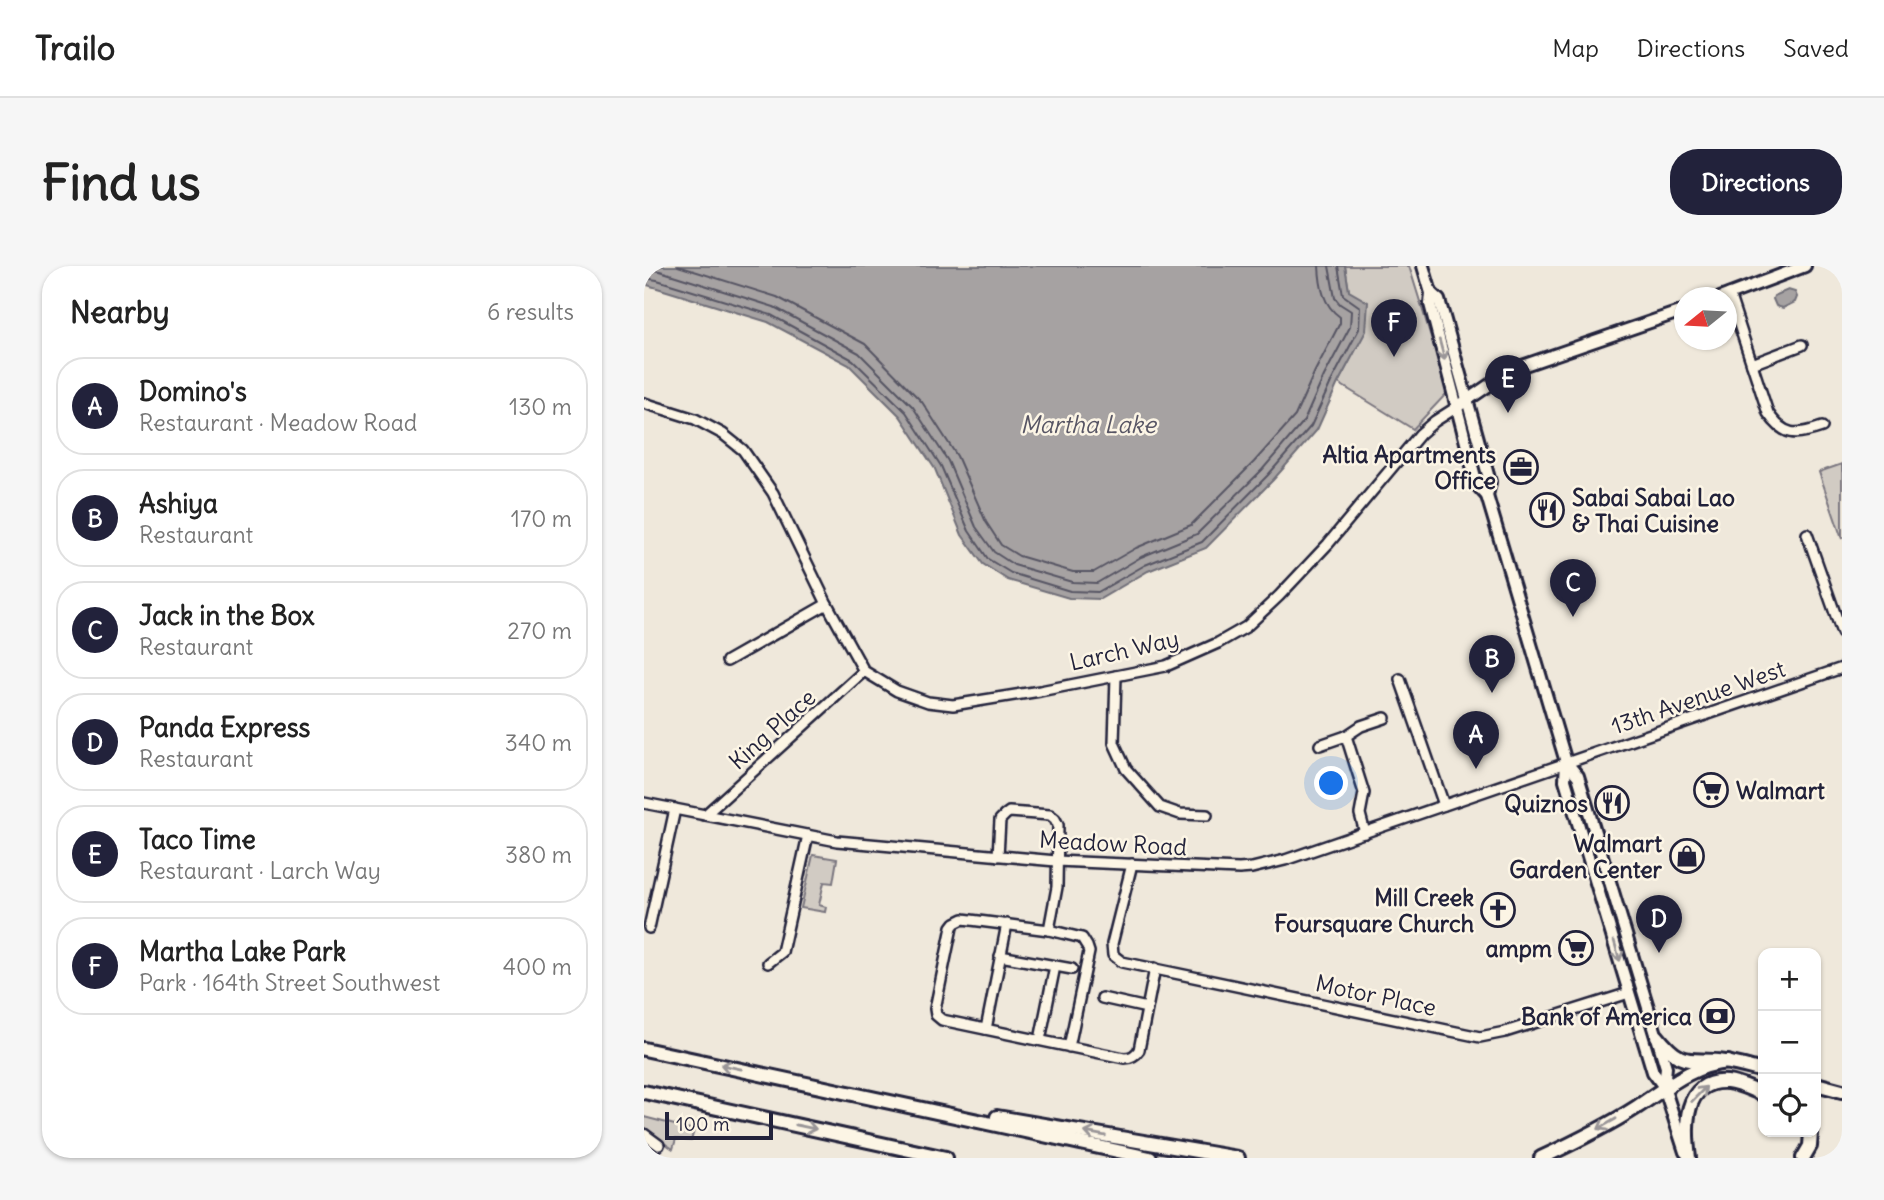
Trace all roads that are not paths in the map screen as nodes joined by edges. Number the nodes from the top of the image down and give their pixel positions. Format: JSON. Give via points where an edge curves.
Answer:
{"nodes":[{"id":1,"x":1423,"y":266,"type":"edge"},
{"id":2,"x":1805,"y":266,"type":"edge"},
{"id":3,"x":1737,"y":292,"type":"edge"},
{"id":4,"x":1431,"y":293,"type":"junction"},
{"id":5,"x":1674,"y":314,"type":"edge"},
{"id":6,"x":1737,"y":326,"type":"edge"},
{"id":7,"x":1802,"y":345,"type":"dead end"},
{"id":8,"x":1752,"y":364,"type":"junction"},
{"id":9,"x":1467,"y":401,"type":"junction"},
{"id":10,"x":644,"y":402,"type":"edge"},
{"id":11,"x":1457,"y":407,"type":"junction"},
{"id":12,"x":1822,"y":427,"type":"dead end"},
{"id":13,"x":1488,"y":496,"type":"junction"},
{"id":14,"x":1807,"y":534,"type":"dead end"},
{"id":15,"x":827,"y":604,"type":"junction"},
{"id":16,"x":1842,"y":633,"type":"edge"},
{"id":17,"x":727,"y":661,"type":"dead end"},
{"id":18,"x":1842,"y":668,"type":"edge"},
{"id":19,"x":864,"y":671,"type":"junction"},
{"id":20,"x":1116,"y":676,"type":"junction"},
{"id":21,"x":1400,"y":679,"type":"dead end"},
{"id":22,"x":1385,"y":718,"type":"dead end"},
{"id":23,"x":1346,"y":736,"type":"junction"},
{"id":24,"x":1320,"y":745,"type":"dead end"},
{"id":25,"x":1566,"y":762,"type":"junction"},
{"id":26,"x":644,"y":803,"type":"edge"},
{"id":27,"x":1444,"y":805,"type":"junction"},
{"id":28,"x":674,"y":809,"type":"junction"},
{"id":29,"x":705,"y":815,"type":"junction"},
{"id":30,"x":1207,"y":815,"type":"dead end"},
{"id":31,"x":1365,"y":833,"type":"junction"},
{"id":32,"x":808,"y":835,"type":"junction"},
{"id":33,"x":998,"y":856,"type":"junction"},
{"id":34,"x":1056,"y":861,"type":"junction"},
{"id":35,"x":1132,"y":864,"type":"junction"},
{"id":36,"x":1007,"y":925,"type":"junction"},
{"id":37,"x":649,"y":928,"type":"dead end"},
{"id":38,"x":1049,"y":930,"type":"junction"},
{"id":39,"x":1000,"y":957,"type":"junction"},
{"id":40,"x":768,"y":963,"type":"dead end"},
{"id":41,"x":1055,"y":966,"type":"junction"},
{"id":42,"x":1155,"y":968,"type":"junction"},
{"id":43,"x":1072,"y":969,"type":"dead end"},
{"id":44,"x":1629,"y":993,"type":"junction"},
{"id":45,"x":1102,"y":999,"type":"dead end"},
{"id":46,"x":1147,"y":1008,"type":"junction"},
{"id":47,"x":986,"y":1029,"type":"junction"},
{"id":48,"x":1657,"y":1036,"type":"junction"},
{"id":49,"x":1040,"y":1041,"type":"junction"},
{"id":50,"x":1069,"y":1047,"type":"junction"},
{"id":51,"x":644,"y":1049,"type":"edge"},
{"id":52,"x":1728,"y":1062,"type":"junction"},
{"id":53,"x":1758,"y":1070,"type":"edge"},
{"id":54,"x":1821,"y":1085,"type":"edge"},
{"id":55,"x":821,"y":1086,"type":"junction"},
{"id":56,"x":1664,"y":1087,"type":"junction"},
{"id":57,"x":1842,"y":1091,"type":"edge"},
{"id":58,"x":644,"y":1092,"type":"edge"},
{"id":59,"x":1758,"y":1092,"type":"edge"},
{"id":60,"x":644,"y":1134,"type":"edge"},
{"id":61,"x":1811,"y":1137,"type":"edge"},
{"id":62,"x":659,"y":1145,"type":"dead end"},
{"id":63,"x":1210,"y":1154,"type":"junction"},
{"id":64,"x":946,"y":1158,"type":"edge"},
{"id":65,"x":1150,"y":1158,"type":"edge"},
{"id":66,"x":1228,"y":1158,"type":"edge"},
{"id":67,"x":1238,"y":1158,"type":"edge"},
{"id":68,"x":1541,"y":1158,"type":"edge"},
{"id":69,"x":1688,"y":1158,"type":"edge"},
{"id":70,"x":1803,"y":1158,"type":"edge"}],
"edges":[{"from":1,"to":4,"type":"main road"},
{"from":2,"to":3,"type":"main road"},
{"from":4,"to":9,"type":"main road","via":[[1440,300]]},
{"from":4,"to":11,"type":"main road","one_way":true},
{"from":5,"to":9,"type":"main road","name":"Larch Way","via":[[1520,368]]},
{"from":6,"to":8,"type":"street"},
{"from":7,"to":8,"type":"street"},
{"from":8,"to":12,"type":"street","via":[[1776,425],[1794,434]]},
{"from":9,"to":11,"type":"main road","name":"Larch Way"},
{"from":9,"to":13,"type":"main road","via":[[1490,482]]},
{"from":10,"to":15,"type":"street","name":"Larch Way","via":[[695,419],[743,450],[773,493]]},
{"from":11,"to":13,"type":"main road","via":[[1477,485]]},
{"from":11,"to":20,"type":"street","name":"Larch Way","via":[[1420,434],[1328,544],[1246,627],[1166,666]]},
{"from":13,"to":25,"type":"main road"},
{"from":14,"to":16,"type":"street"},
{"from":15,"to":17,"type":"street"},
{"from":15,"to":19,"type":"street","name":"Larch Way"},
{"from":18,"to":25,"type":"street","name":"13th Avenue West"},
{"from":19,"to":20,"type":"street","name":"Larch Way","via":[[897,691],[953,705]]},
{"from":19,"to":29,"type":"street","name":"King Place"},
{"from":20,"to":30,"type":"street","via":[[1114,743],[1126,769],[1160,807],[1180,814]]},
{"from":21,"to":27,"type":"street"},
{"from":22,"to":23,"type":"street"},
{"from":23,"to":24,"type":"street"},
{"from":23,"to":31,"type":"street","via":[[1364,793],[1360,814]]},
{"from":25,"to":27,"type":"street","name":"Meadow Road"},
{"from":25,"to":44,"type":"main road","one_way":true,"via":[[1565,780]]},
{"from":25,"to":48,"type":"main road","via":[[1578,776]]},
{"from":26,"to":28,"type":"street","name":"Meadow Road"},
{"from":27,"to":31,"type":"street","name":"Meadow Road"},
{"from":28,"to":29,"type":"street","name":"Meadow Road"},
{"from":28,"to":37,"type":"street"},
{"from":29,"to":32,"type":"street","name":"Meadow Road"},
{"from":31,"to":35,"type":"street","name":"Meadow Road","via":[[1252,868]]},
{"from":32,"to":33,"type":"street","name":"Meadow Road"},
{"from":32,"to":40,"type":"street","via":[[782,952]]},
{"from":33,"to":34,"type":"street","name":"Meadow Road"},
{"from":33,"to":34,"type":"street","via":[[1000,820],[1005,815],[1049,815],[1058,825]]},
{"from":34,"to":35,"type":"street","name":"Meadow Road"},
{"from":34,"to":38,"type":"street"},
{"from":35,"to":42,"type":"street","name":"Motor Place","via":[[1113,955],[1122,962]]},
{"from":36,"to":38,"type":"street"},
{"from":36,"to":39,"type":"street"},
{"from":36,"to":47,"type":"street","via":[[963,919],[952,927],[935,1009],[942,1020]]},
{"from":38,"to":50,"type":"street","via":[[1082,938],[1089,952]]},
{"from":39,"to":41,"type":"street"},
{"from":39,"to":47,"type":"street"},
{"from":41,"to":43,"type":"street"},
{"from":41,"to":49,"type":"street"},
{"from":42,"to":44,"type":"street","name":"Motor Place","via":[[1480,1037]]},
{"from":42,"to":46,"type":"street"},
{"from":44,"to":56,"type":"main road","via":[[1653,1072]]},
{"from":45,"to":46,"type":"street"},
{"from":46,"to":50,"type":"street","via":[[1135,1055],[1124,1058]]},
{"from":47,"to":49,"type":"street"},
{"from":48,"to":52,"type":"highway","via":[[1673,1054],[1686,1060]]},
{"from":48,"to":56,"type":"main road","via":[[1667,1067]]},
{"from":49,"to":50,"type":"street"},
{"from":55,"to":51,"type":"highway","one_way":true},
{"from":52,"to":53,"type":"highway"},
{"from":52,"to":56,"type":"highway","via":[[1708,1066]]},
{"from":54,"to":57,"type":"highway"},
{"from":63,"to":55,"type":"highway","one_way":true},
{"from":55,"to":65,"type":"highway"},
{"from":56,"to":68,"type":"highway","one_way":true,"via":[[1636,1108]]},
{"from":56,"to":69,"type":"main road"},
{"from":58,"to":64,"type":"highway","one_way":true},
{"from":69,"to":59,"type":"highway","one_way":true,"via":[[1687,1115],[1699,1091],[1726,1082]]},
{"from":60,"to":62,"type":"street"},
{"from":61,"to":70,"type":"highway"},
{"from":63,"to":66,"type":"highway"},
{"from":63,"to":67,"type":"highway"}]}
